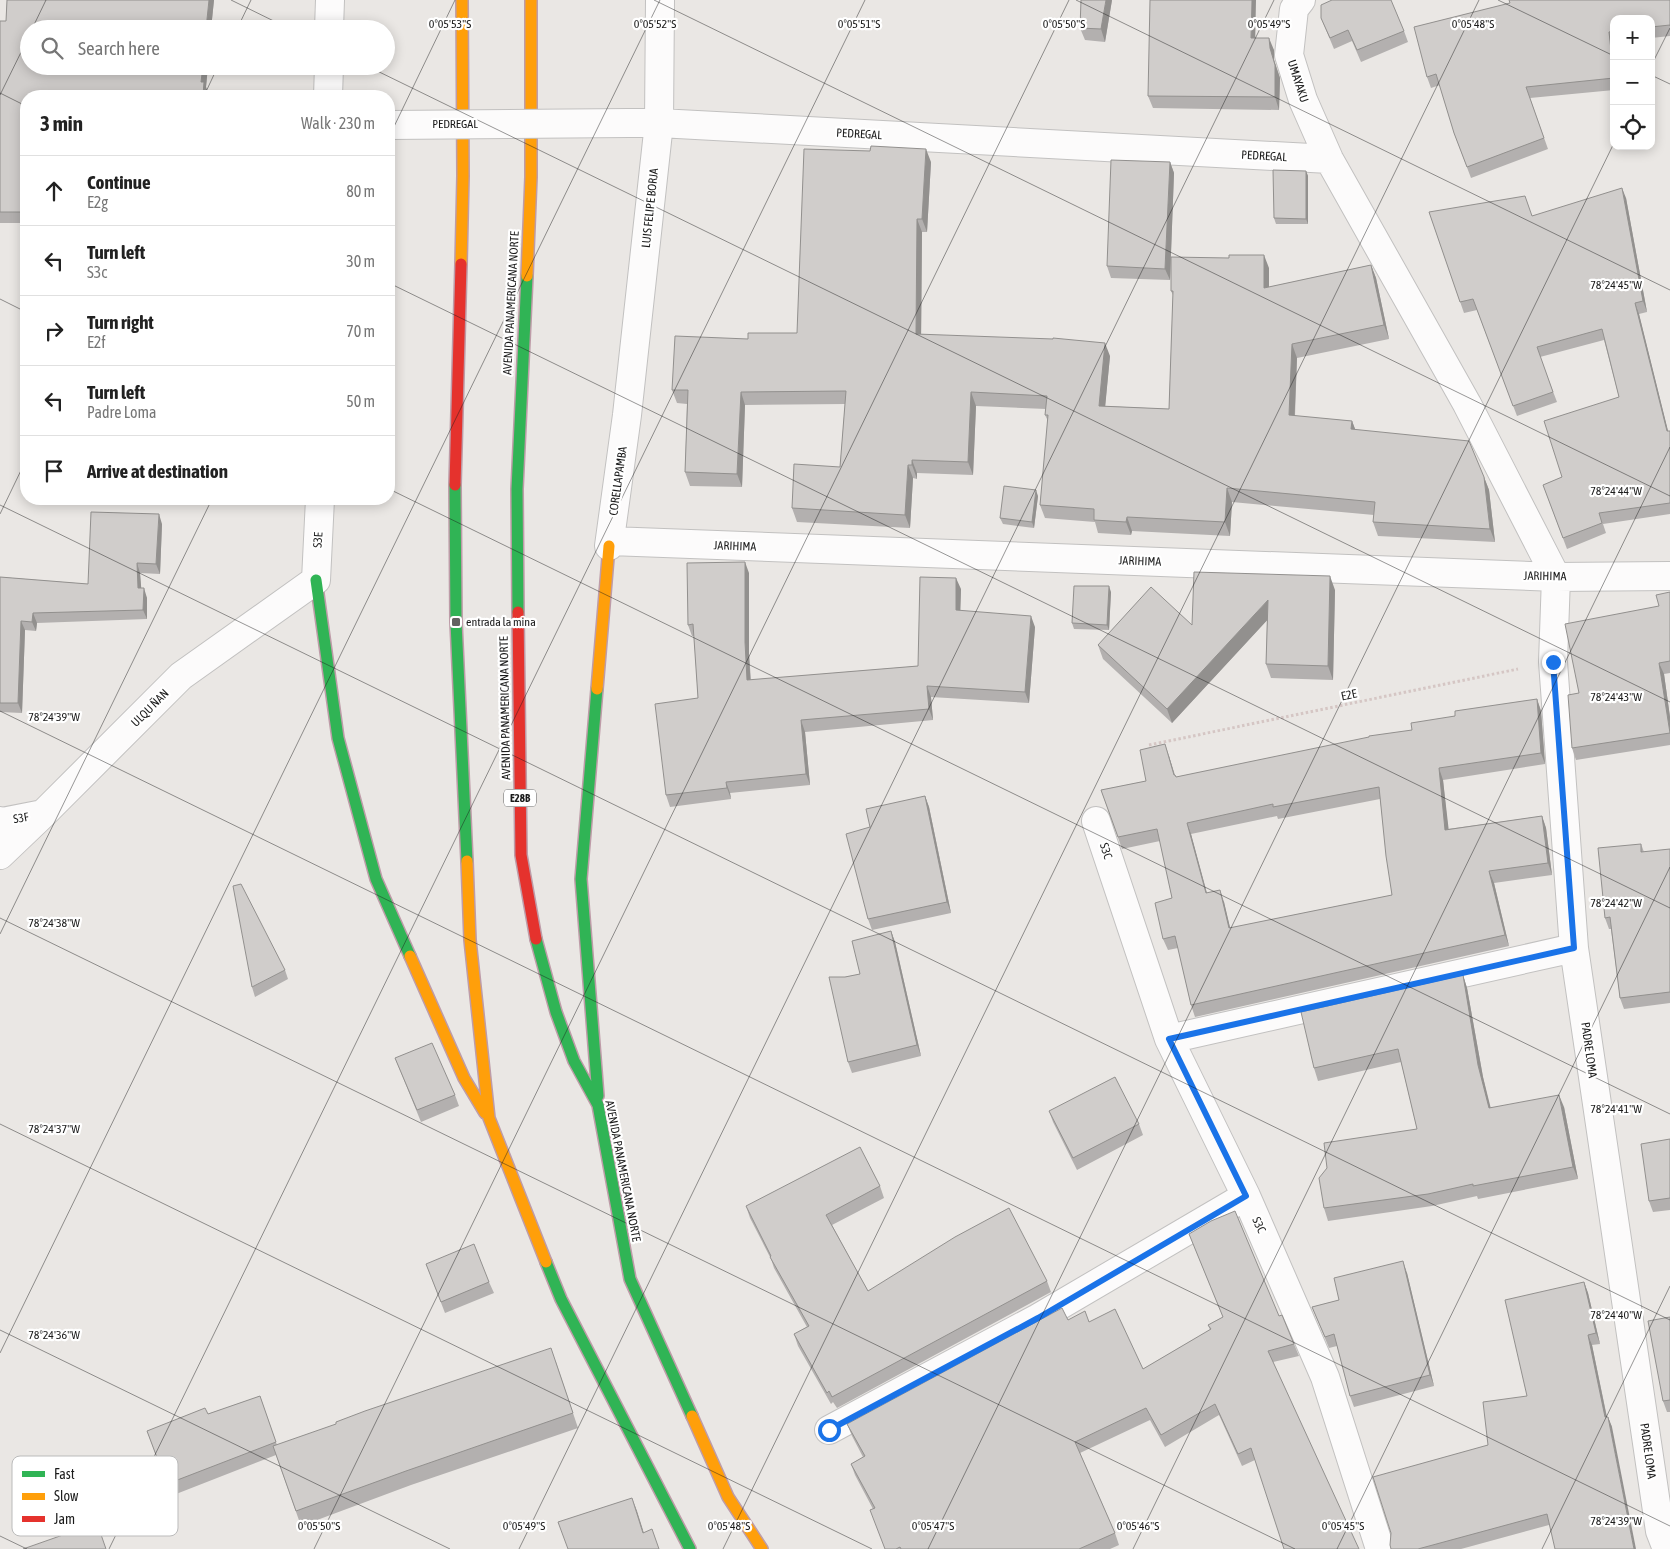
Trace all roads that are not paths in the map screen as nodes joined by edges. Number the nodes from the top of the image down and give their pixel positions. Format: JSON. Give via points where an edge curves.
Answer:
{"nodes":[{"id":1,"x":330,"y":0,"type":"edge"},
{"id":2,"x":462,"y":0,"type":"edge"},
{"id":3,"x":531,"y":0,"type":"edge"},
{"id":4,"x":660,"y":0,"type":"edge"},
{"id":5,"x":1301,"y":0,"type":"edge"},
{"id":6,"x":329,"y":20,"type":"edge"},
{"id":7,"x":329,"y":75,"type":"edge"},
{"id":8,"x":328,"y":90,"type":"edge"},
{"id":9,"x":659,"y":123,"type":"junction"},
{"id":10,"x":395,"y":125,"type":"edge"},
{"id":11,"x":1329,"y":159,"type":"junction"},
{"id":12,"x":627,"y":415,"type":"joint"},
{"id":13,"x":320,"y":505,"type":"edge"},
{"id":14,"x":609,"y":544,"type":"junction"},
{"id":15,"x":1670,"y":576,"type":"edge"},
{"id":16,"x":1556,"y":577,"type":"junction"},
{"id":17,"x":316,"y":580,"type":"junction"},
{"id":18,"x":43,"y":814,"type":"junction"},
{"id":19,"x":1096,"y":820,"type":"dead end"},
{"id":20,"x":0,"y":821,"type":"edge"},
{"id":21,"x":0,"y":855,"type":"edge"},
{"id":22,"x":1574,"y":948,"type":"junction"},
{"id":23,"x":1169,"y":1039,"type":"junction"},
{"id":24,"x":598,"y":1105,"type":"junction"},
{"id":25,"x":489,"y":1118,"type":"junction"},
{"id":26,"x":1246,"y":1196,"type":"junction"},
{"id":27,"x":829,"y":1430,"type":"dead end"},
{"id":28,"x":1372,"y":1547,"type":"edge"},
{"id":29,"x":690,"y":1549,"type":"edge"},
{"id":30,"x":762,"y":1549,"type":"edge"},
{"id":31,"x":1667,"y":1549,"type":"edge"}],
"edges":[{"from":1,"to":6,"type":"street"},
{"from":2,"to":25,"type":"highway","via":[[463,167],[455,501],[456,622],[470,940]]},
{"from":3,"to":24,"type":"highway","name":"AVENIDA PANAMERICANA NORTE","number":"E28B","via":[[531,177],[516,489],[521,855],[537,943],[556,1012],[574,1061]]},
{"from":4,"to":9,"type":"street","name":"LUIS FELIPE BORJA"},
{"from":5,"to":11,"type":"street","name":"UMAYAKU","via":[[1294,9],[1289,55],[1303,100]]},
{"from":7,"to":8,"type":"street"},
{"from":9,"to":10,"type":"street","name":"PEDREGAL","bridge":true},
{"from":9,"to":11,"type":"street","name":"PEDREGAL"},
{"from":9,"to":12,"type":"street","name":"LUIS FELIPE BORJA"},
{"from":11,"to":16,"type":"street","name":"UMAYAKU","via":[[1467,404]]},
{"from":12,"to":14,"type":"street","name":"CORELLAPAMBA"},
{"from":13,"to":17,"type":"street","name":"S3E"},
{"from":14,"to":16,"type":"street","name":"JARIHIMA"},
{"from":14,"to":24,"type":"highway","via":[[581,879]]},
{"from":15,"to":16,"type":"street","name":"JARIHIMA"},
{"from":16,"to":22,"type":"street","name":"PADRE LOMA","via":[[1553,662]]},
{"from":17,"to":18,"type":"street","name":"ULQU ÑAN","via":[[181,676]]},
{"from":17,"to":25,"type":"highway","via":[[338,738],[376,879],[464,1078]]},
{"from":18,"to":20,"type":"street","name":"S3F"},
{"from":18,"to":21,"type":"street","name":"ULQU ÑAN"},
{"from":19,"to":23,"type":"street","name":"S3C"},
{"from":22,"to":23,"type":"street"},
{"from":22,"to":31,"type":"street","name":"PADRE LOMA","via":[[1660,1531]]},
{"from":23,"to":26,"type":"street","name":"S3C"},
{"from":24,"to":30,"type":"highway","name":"AVENIDA PANAMERICANA NORTE","number":"E28B","via":[[630,1279],[728,1497]]},
{"from":25,"to":29,"type":"highway","via":[[561,1299]]},
{"from":26,"to":27,"type":"street","via":[[1038,1318]]},
{"from":26,"to":28,"type":"street","name":"S3C","via":[[1325,1377]]}]}
